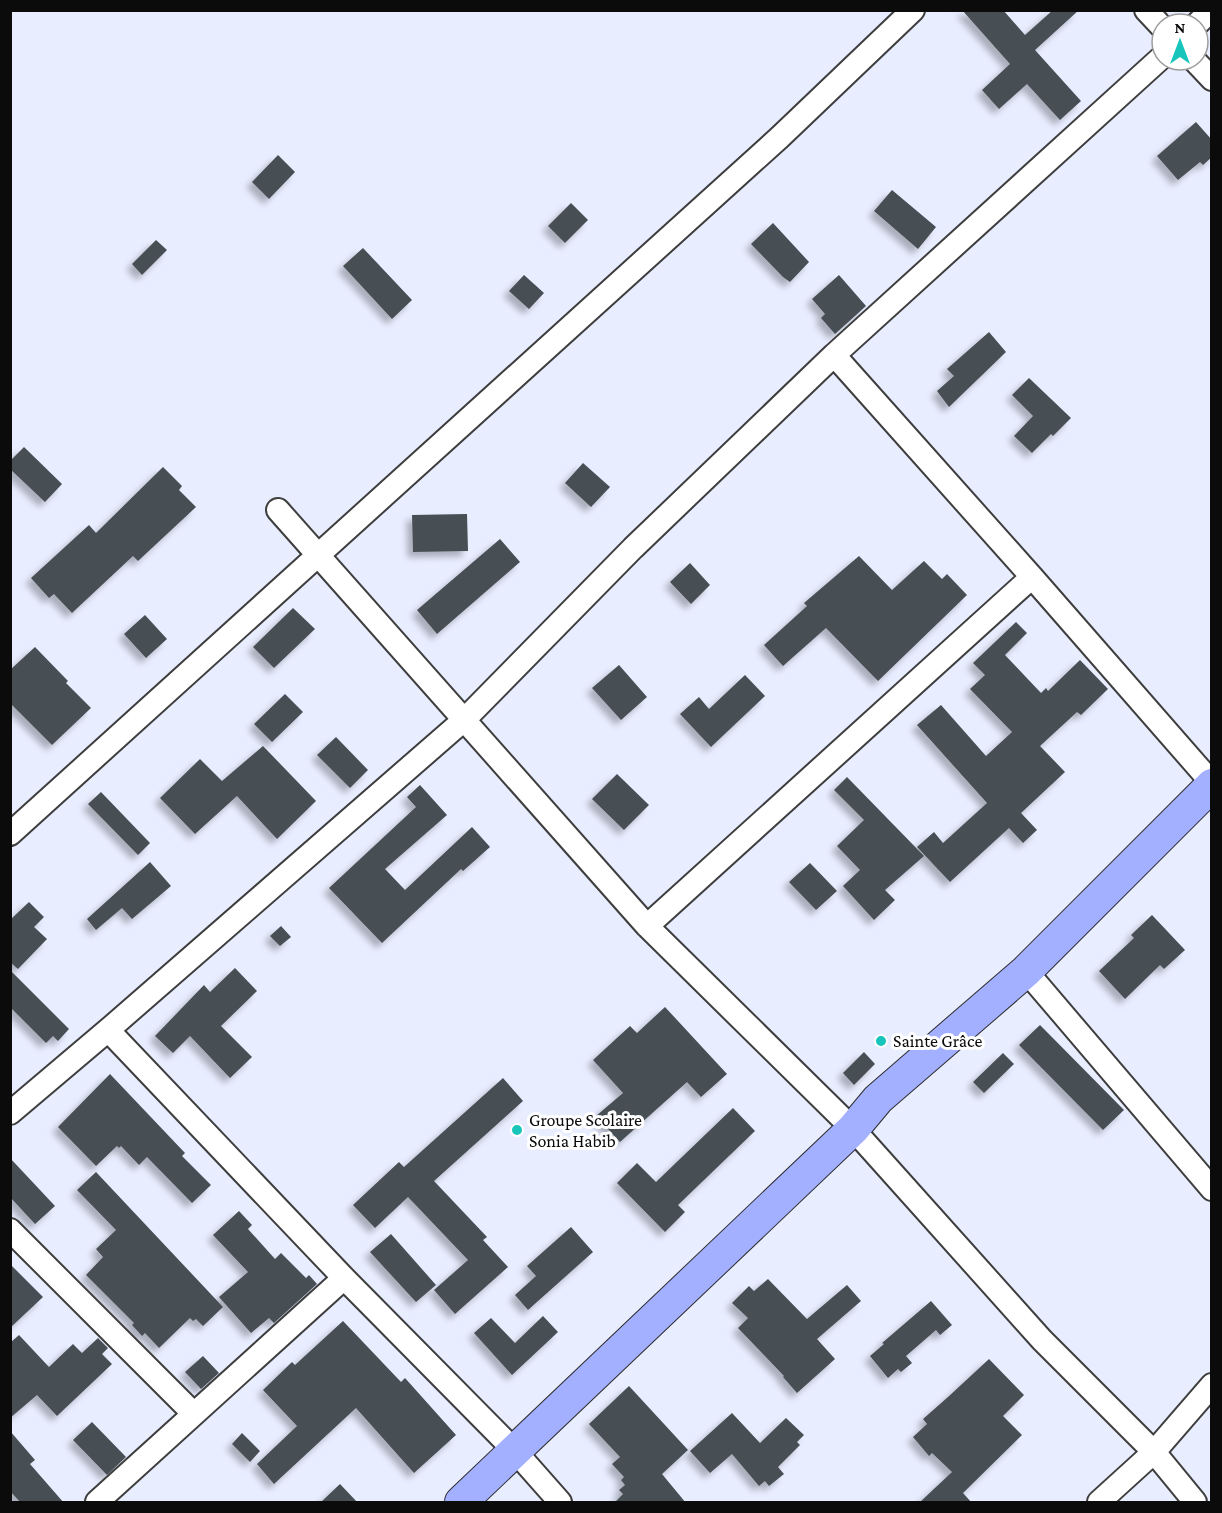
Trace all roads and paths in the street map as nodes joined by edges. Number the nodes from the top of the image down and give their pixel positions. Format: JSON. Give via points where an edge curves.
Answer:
{"nodes":[{"id":1,"x":913,"y":10,"type":"edge"},
{"id":2,"x":1150,"y":68,"type":"edge"},
{"id":3,"x":834,"y":355,"type":"junction"},
{"id":4,"x":278,"y":510,"type":"dead end"},
{"id":5,"x":319,"y":556,"type":"junction"},
{"id":6,"x":1032,"y":577,"type":"junction"},
{"id":7,"x":465,"y":719,"type":"junction"},
{"id":8,"x":1212,"y":784,"type":"edge"},
{"id":9,"x":10,"y":834,"type":"edge"},
{"id":10,"x":647,"y":926,"type":"junction"},
{"id":11,"x":1026,"y":971,"type":"junction"},
{"id":12,"x":108,"y":1030,"type":"junction"},
{"id":13,"x":10,"y":1113,"type":"edge"},
{"id":14,"x":853,"y":1129,"type":"junction"},
{"id":15,"x":1212,"y":1189,"type":"edge"},
{"id":16,"x":10,"y":1230,"type":"edge"},
{"id":17,"x":344,"y":1278,"type":"junction"},
{"id":18,"x":1212,"y":1385,"type":"edge"},
{"id":19,"x":194,"y":1414,"type":"junction"},
{"id":20,"x":515,"y":1451,"type":"junction"},
{"id":21,"x":1154,"y":1452,"type":"junction"},
{"id":22,"x":97,"y":1503,"type":"edge"},
{"id":23,"x":461,"y":1503,"type":"edge"},
{"id":24,"x":560,"y":1503,"type":"edge"},
{"id":25,"x":1099,"y":1503,"type":"edge"},
{"id":26,"x":1195,"y":1503,"type":"edge"}],
"edges":[{"from":1,"to":5,"type":"street","via":[[780,137]]},
{"from":2,"to":3,"type":"street"},
{"from":3,"to":6,"type":"street"},
{"from":3,"to":7,"type":"street","via":[[633,548]]},
{"from":4,"to":5,"type":"street"},
{"from":5,"to":7,"type":"street"},
{"from":5,"to":9,"type":"street"},
{"from":6,"to":8,"type":"street"},
{"from":6,"to":10,"type":"street"},
{"from":7,"to":10,"type":"street"},
{"from":7,"to":12,"type":"street"},
{"from":8,"to":11,"type":"street"},
{"from":10,"to":14,"type":"street"},
{"from":11,"to":14,"type":"street","via":[[878,1100]]},
{"from":11,"to":15,"type":"street"},
{"from":12,"to":13,"type":"street"},
{"from":12,"to":17,"type":"street"},
{"from":14,"to":20,"type":"street"},
{"from":14,"to":21,"type":"street","via":[[1042,1340]]},
{"from":16,"to":19,"type":"street"},
{"from":17,"to":19,"type":"street"},
{"from":17,"to":20,"type":"street"},
{"from":18,"to":21,"type":"street"},
{"from":19,"to":22,"type":"street"},
{"from":20,"to":23,"type":"street"},
{"from":20,"to":24,"type":"street"},
{"from":21,"to":25,"type":"street"},
{"from":21,"to":26,"type":"street"}]}
